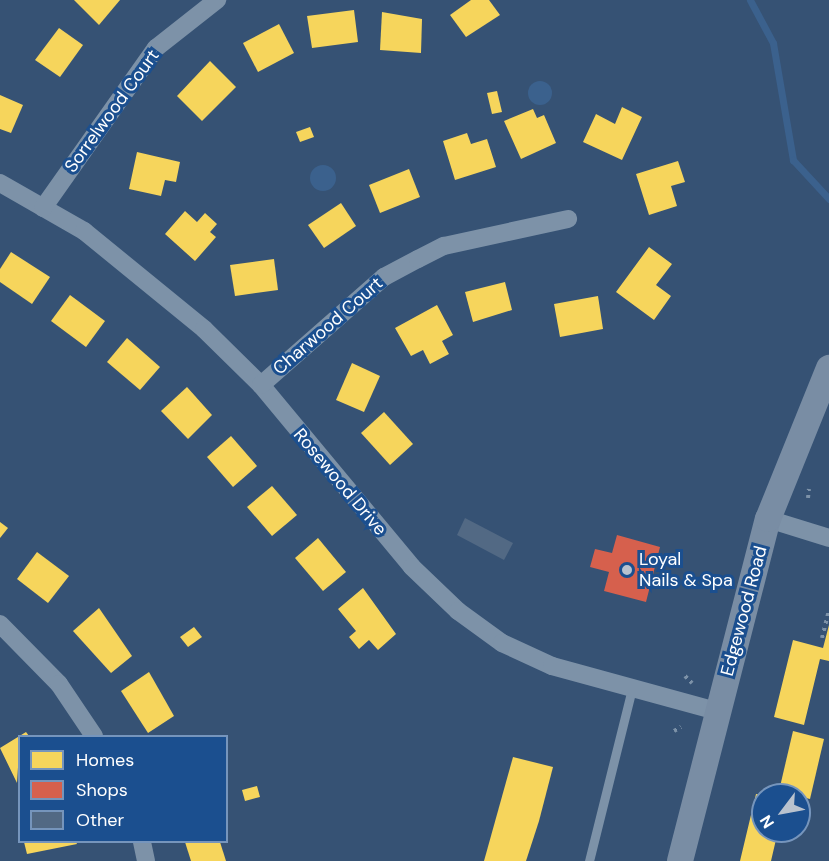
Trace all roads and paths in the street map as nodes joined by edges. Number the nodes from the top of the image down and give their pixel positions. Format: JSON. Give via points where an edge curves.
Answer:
{"nodes":[{"id":1,"x":217,"y":0,"type":"edge"},
{"id":2,"x":0,"y":183,"type":"edge"},
{"id":3,"x":43,"y":208,"type":"junction"},
{"id":4,"x":568,"y":219,"type":"dead end"},
{"id":5,"x":829,"y":368,"type":"edge"},
{"id":6,"x":261,"y":385,"type":"junction"},
{"id":7,"x":809,"y":489,"type":"dead end"},
{"id":8,"x":808,"y":498,"type":"dead end"},
{"id":9,"x":768,"y":519,"type":"junction"},
{"id":10,"x":829,"y":538,"type":"edge"},
{"id":11,"x":829,"y":610,"type":"edge"},
{"id":12,"x":828,"y":618,"type":"edge"},
{"id":13,"x":0,"y":624,"type":"edge"},
{"id":14,"x":822,"y":638,"type":"dead end"},
{"id":15,"x":685,"y":676,"type":"dead end"},
{"id":16,"x":692,"y":682,"type":"dead end"},
{"id":17,"x":632,"y":689,"type":"junction"},
{"id":18,"x":717,"y":711,"type":"junction"},
{"id":19,"x":681,"y":728,"type":"dead end"},
{"id":20,"x":674,"y":731,"type":"dead end"},
{"id":21,"x":93,"y":735,"type":"edge"},
{"id":22,"x":142,"y":843,"type":"edge"},
{"id":23,"x":146,"y":861,"type":"edge"},
{"id":24,"x":589,"y":861,"type":"edge"},
{"id":25,"x":680,"y":861,"type":"edge"}],
"edges":[{"from":1,"to":3,"type":"street","name":"Sorrelwood Court","via":[[156,48]]},
{"from":2,"to":3,"type":"street","name":"Rosewood Drive"},
{"from":3,"to":6,"type":"street","name":"Rosewood Drive","via":[[118,258]]},
{"from":4,"to":6,"type":"street","name":"Charwood Court","via":[[444,246],[409,263],[351,304]]},
{"from":5,"to":9,"type":"main road","name":"Edgewood Road"},
{"from":6,"to":17,"type":"street","name":"Rosewood Drive","via":[[412,567],[458,611],[502,644],[552,666]]},
{"from":7,"to":8,"type":"path"},
{"from":9,"to":10,"type":"street"},
{"from":9,"to":18,"type":"main road","name":"Edgewood Road"},
{"from":11,"to":12,"type":"path"},
{"from":12,"to":14,"type":"path"},
{"from":13,"to":21,"type":"street","via":[[59,684]]},
{"from":15,"to":16,"type":"path"},
{"from":17,"to":18,"type":"street","name":"Rosewood Drive"},
{"from":17,"to":24,"type":"lane"},
{"from":18,"to":25,"type":"main road","name":"Edgewood Road"},
{"from":19,"to":20,"type":"path"},
{"from":22,"to":23,"type":"street"}]}
